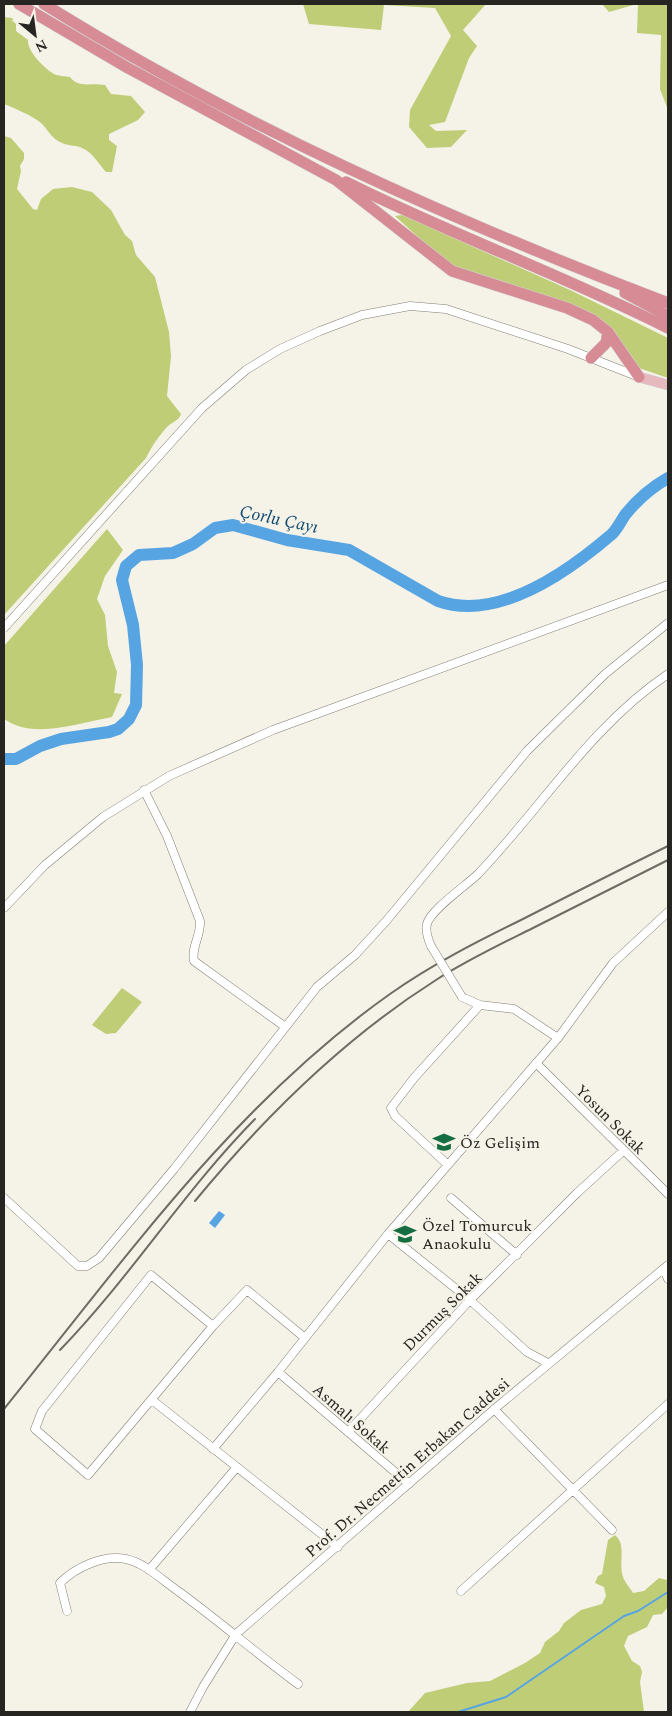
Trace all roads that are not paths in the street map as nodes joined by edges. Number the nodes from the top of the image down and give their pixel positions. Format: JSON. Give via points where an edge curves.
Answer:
{"nodes":[{"id":1,"x":19,"y":4,"type":"edge"},
{"id":2,"x":44,"y":4,"type":"edge"},
{"id":3,"x":240,"y":128,"type":"junction"},
{"id":4,"x":581,"y":270,"type":"junction"},
{"id":5,"x":668,"y":302,"type":"edge"},
{"id":6,"x":668,"y":316,"type":"edge"},
{"id":7,"x":668,"y":328,"type":"edge"},
{"id":8,"x":608,"y":332,"type":"junction"},
{"id":9,"x":591,"y":358,"type":"junction"},
{"id":10,"x":639,"y":377,"type":"junction"},
{"id":11,"x":668,"y":385,"type":"edge"},
{"id":12,"x":668,"y":585,"type":"edge"},
{"id":13,"x":668,"y":622,"type":"edge"},
{"id":14,"x":4,"y":628,"type":"edge"},
{"id":15,"x":668,"y":674,"type":"edge"},
{"id":16,"x":144,"y":790,"type":"junction"},
{"id":17,"x":4,"y":908,"type":"edge"},
{"id":18,"x":668,"y":912,"type":"edge"},
{"id":19,"x":480,"y":1005,"type":"junction"},
{"id":20,"x":284,"y":1026,"type":"junction"},
{"id":21,"x":558,"y":1038,"type":"junction"},
{"id":22,"x":536,"y":1063,"type":"junction"},
{"id":23,"x":623,"y":1152,"type":"junction"},
{"id":24,"x":448,"y":1165,"type":"junction"},
{"id":25,"x":668,"y":1194,"type":"edge"},
{"id":26,"x":4,"y":1198,"type":"edge"},
{"id":27,"x":451,"y":1198,"type":"dead end"},
{"id":28,"x":388,"y":1234,"type":"junction"},
{"id":29,"x":517,"y":1255,"type":"junction"},
{"id":30,"x":666,"y":1267,"type":"edge"},
{"id":31,"x":668,"y":1279,"type":"edge"},
{"id":32,"x":470,"y":1300,"type":"junction"},
{"id":33,"x":213,"y":1326,"type":"junction"},
{"id":34,"x":305,"y":1338,"type":"junction"},
{"id":35,"x":548,"y":1363,"type":"junction"},
{"id":36,"x":278,"y":1372,"type":"junction"},
{"id":37,"x":152,"y":1400,"type":"junction"},
{"id":38,"x":668,"y":1404,"type":"edge"},
{"id":39,"x":494,"y":1409,"type":"junction"},
{"id":40,"x":348,"y":1432,"type":"junction"},
{"id":41,"x":214,"y":1448,"type":"junction"},
{"id":42,"x":236,"y":1467,"type":"junction"},
{"id":43,"x":409,"y":1484,"type":"junction"},
{"id":44,"x":572,"y":1489,"type":"junction"},
{"id":45,"x":612,"y":1530,"type":"dead end"},
{"id":46,"x":338,"y":1547,"type":"junction"},
{"id":47,"x":149,"y":1570,"type":"junction"},
{"id":48,"x":461,"y":1591,"type":"dead end"},
{"id":49,"x":67,"y":1611,"type":"dead end"},
{"id":50,"x":236,"y":1634,"type":"junction"},
{"id":51,"x":298,"y":1684,"type":"dead end"},
{"id":52,"x":190,"y":1712,"type":"edge"}],
"edges":[{"from":1,"to":3,"type":"highway"},
{"from":2,"to":4,"type":"highway","via":[[190,90],[359,174]]},
{"from":3,"to":7,"type":"highway","via":[[385,201],[621,304]]},
{"from":3,"to":8,"type":"highway","via":[[336,180],[452,271],[567,308],[593,320]]},
{"from":4,"to":5,"type":"highway"},
{"from":4,"to":6,"type":"highway"},
{"from":8,"to":9,"type":"highway","via":[[606,343]]},
{"from":8,"to":10,"type":"highway"},
{"from":9,"to":10,"type":"street"},
{"from":9,"to":14,"type":"street","via":[[446,309],[410,306],[362,315],[320,331],[246,370],[202,408]]},
{"from":10,"to":11,"type":"main road"},
{"from":12,"to":16,"type":"street","via":[[273,730]]},
{"from":13,"to":20,"type":"street","via":[[605,674],[527,751],[388,920],[355,955],[317,987]]},
{"from":15,"to":19,"type":"street","bridge":true,"via":[[597,735],[477,874],[427,923],[431,946],[462,997]]},
{"from":16,"to":17,"type":"street","via":[[103,817],[45,865]]},
{"from":16,"to":20,"type":"street","via":[[167,836],[200,920],[201,932],[194,950],[194,961]]},
{"from":18,"to":21,"type":"street","via":[[613,963]]},
{"from":19,"to":21,"type":"street","via":[[514,1009]]},
{"from":19,"to":24,"type":"street","via":[[391,1108],[395,1116]]},
{"from":20,"to":26,"type":"street","via":[[174,1169],[99,1258],[87,1266],[78,1266]]},
{"from":21,"to":22,"type":"street"},
{"from":22,"to":23,"type":"street","name":"Yosun Sokak"},
{"from":22,"to":24,"type":"street"},
{"from":23,"to":25,"type":"street","name":"Yosun Sokak"},
{"from":23,"to":29,"type":"street","name":"Durmuş Sokak"},
{"from":24,"to":28,"type":"street"},
{"from":27,"to":29,"type":"street"},
{"from":28,"to":32,"type":"street"},
{"from":28,"to":34,"type":"street"},
{"from":29,"to":32,"type":"street","name":"Durmuş Sokak"},
{"from":30,"to":31,"type":"street"},
{"from":30,"to":35,"type":"street","name":"Prof. Dr. Necmettin Erbakan Caddesi"},
{"from":32,"to":35,"type":"street","via":[[527,1352]]},
{"from":32,"to":40,"type":"street","name":"Durmuş Sokak"},
{"from":33,"to":34,"type":"street","via":[[247,1290]]},
{"from":33,"to":37,"type":"street"},
{"from":33,"to":37,"type":"street","via":[[151,1275],[34,1425],[88,1475]]},
{"from":34,"to":36,"type":"street"},
{"from":35,"to":39,"type":"street","name":"Prof. Dr. Necmettin Erbakan Caddesi"},
{"from":36,"to":40,"type":"street","name":"Asmalı Sokak"},
{"from":36,"to":41,"type":"street"},
{"from":37,"to":41,"type":"street"},
{"from":38,"to":44,"type":"street"},
{"from":39,"to":43,"type":"street","name":"Prof. Dr. Necmettin Erbakan Caddesi"},
{"from":39,"to":44,"type":"street"},
{"from":40,"to":43,"type":"street","name":"Asmalı Sokak"},
{"from":41,"to":42,"type":"street"},
{"from":42,"to":46,"type":"street"},
{"from":42,"to":47,"type":"street"},
{"from":43,"to":46,"type":"street","name":"Prof. Dr. Necmettin Erbakan Caddesi"},
{"from":44,"to":45,"type":"street"},
{"from":44,"to":48,"type":"street"},
{"from":46,"to":50,"type":"street","name":"Prof. Dr. Necmettin Erbakan Caddesi"},
{"from":47,"to":49,"type":"street","via":[[126,1559],[115,1558],[94,1562],[71,1572],[60,1583]]},
{"from":47,"to":50,"type":"street"},
{"from":50,"to":51,"type":"street"},
{"from":50,"to":52,"type":"street","name":"Prof. Dr. Necmettin Erbakan Caddesi"}]}
